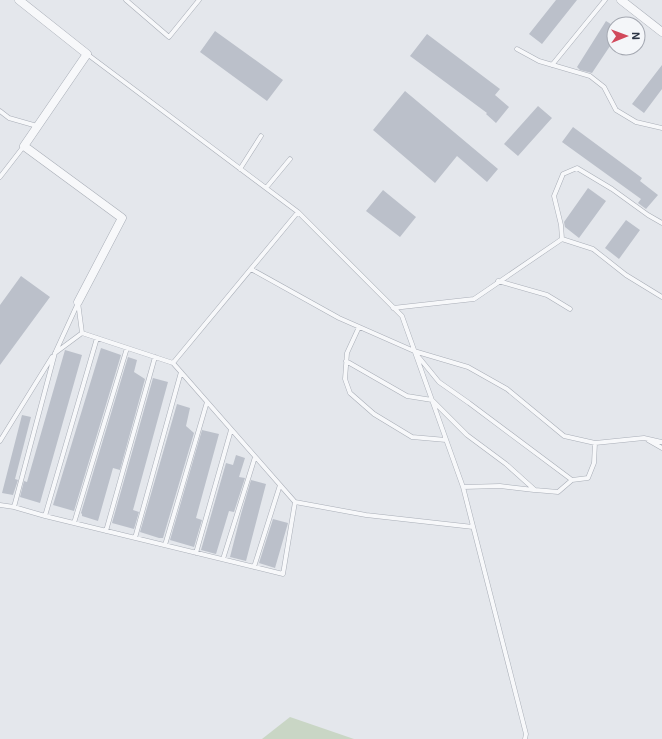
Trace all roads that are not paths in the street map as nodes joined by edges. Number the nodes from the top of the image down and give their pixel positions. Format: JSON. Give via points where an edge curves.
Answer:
{"nodes":[{"id":1,"x":19,"y":0,"type":"edge"},
{"id":2,"x":126,"y":0,"type":"edge"},
{"id":3,"x":199,"y":0,"type":"edge"},
{"id":4,"x":605,"y":0,"type":"edge"},
{"id":5,"x":621,"y":0,"type":"edge"},
{"id":6,"x":662,"y":32,"type":"edge"},
{"id":7,"x":517,"y":48,"type":"dead end"},
{"id":8,"x":87,"y":54,"type":"junction"},
{"id":9,"x":552,"y":65,"type":"junction"},
{"id":10,"x":0,"y":111,"type":"edge"},
{"id":11,"x":37,"y":126,"type":"junction"},
{"id":12,"x":662,"y":128,"type":"edge"},
{"id":13,"x":262,"y":136,"type":"dead end"},
{"id":14,"x":24,"y":146,"type":"junction"},
{"id":15,"x":290,"y":159,"type":"dead end"},
{"id":16,"x":240,"y":168,"type":"junction"},
{"id":17,"x":0,"y":177,"type":"edge"},
{"id":18,"x":266,"y":188,"type":"junction"},
{"id":19,"x":298,"y":212,"type":"junction"},
{"id":20,"x":662,"y":223,"type":"edge"},
{"id":21,"x":562,"y":239,"type":"junction"},
{"id":22,"x":251,"y":269,"type":"junction"},
{"id":23,"x":498,"y":281,"type":"junction"},
{"id":24,"x":662,"y":297,"type":"edge"},
{"id":25,"x":78,"y":302,"type":"junction"},
{"id":26,"x":393,"y":308,"type":"junction"},
{"id":27,"x":570,"y":309,"type":"dead end"},
{"id":28,"x":359,"y":327,"type":"junction"},
{"id":29,"x":82,"y":333,"type":"junction"},
{"id":30,"x":96,"y":338,"type":"junction"},
{"id":31,"x":127,"y":348,"type":"junction"},
{"id":32,"x":414,"y":351,"type":"junction"},
{"id":33,"x":55,"y":353,"type":"junction"},
{"id":34,"x":155,"y":357,"type":"junction"},
{"id":35,"x":346,"y":360,"type":"junction"},
{"id":36,"x":173,"y":363,"type":"junction"},
{"id":37,"x":181,"y":372,"type":"junction"},
{"id":38,"x":432,"y":400,"type":"junction"},
{"id":39,"x":207,"y":402,"type":"junction"},
{"id":40,"x":231,"y":430,"type":"junction"},
{"id":41,"x":644,"y":438,"type":"junction"},
{"id":42,"x":446,"y":440,"type":"junction"},
{"id":43,"x":0,"y":441,"type":"edge"},
{"id":44,"x":662,"y":442,"type":"edge"},
{"id":45,"x":595,"y":443,"type":"junction"},
{"id":46,"x":662,"y":448,"type":"edge"},
{"id":47,"x":255,"y":457,"type":"junction"},
{"id":48,"x":572,"y":480,"type":"junction"},
{"id":49,"x":280,"y":485,"type":"junction"},
{"id":50,"x":463,"y":487,"type":"junction"},
{"id":51,"x":535,"y":490,"type":"junction"},
{"id":52,"x":295,"y":502,"type":"junction"},
{"id":53,"x":0,"y":505,"type":"edge"},
{"id":54,"x":14,"y":507,"type":"junction"},
{"id":55,"x":45,"y":516,"type":"junction"},
{"id":56,"x":74,"y":523,"type":"junction"},
{"id":57,"x":473,"y":527,"type":"junction"},
{"id":58,"x":106,"y":531,"type":"junction"},
{"id":59,"x":135,"y":538,"type":"junction"},
{"id":60,"x":165,"y":546,"type":"junction"},
{"id":61,"x":196,"y":553,"type":"junction"},
{"id":62,"x":223,"y":559,"type":"junction"},
{"id":63,"x":254,"y":567,"type":"junction"},
{"id":64,"x":525,"y":739,"type":"edge"}],
"edges":[{"from":1,"to":8,"type":"street"},
{"from":2,"to":3,"type":"lane","via":[[169,37]]},
{"from":4,"to":9,"type":"lane"},
{"from":5,"to":6,"type":"street"},
{"from":7,"to":9,"type":"lane","via":[[539,61]]},
{"from":8,"to":11,"type":"street"},
{"from":8,"to":16,"type":"lane"},
{"from":9,"to":12,"type":"lane","via":[[590,76],[604,87],[616,110],[636,122]]},
{"from":10,"to":11,"type":"lane","via":[[9,118]]},
{"from":11,"to":14,"type":"street"},
{"from":13,"to":16,"type":"lane"},
{"from":14,"to":17,"type":"lane"},
{"from":14,"to":25,"type":"street","via":[[122,218]]},
{"from":15,"to":18,"type":"lane"},
{"from":16,"to":18,"type":"lane"},
{"from":18,"to":19,"type":"lane"},
{"from":19,"to":22,"type":"lane"},
{"from":19,"to":26,"type":"lane"},
{"from":20,"to":21,"type":"lane","via":[[577,168],[563,174],[554,196]]},
{"from":21,"to":23,"type":"lane"},
{"from":21,"to":24,"type":"lane","via":[[593,249],[626,275]]},
{"from":22,"to":28,"type":"lane"},
{"from":22,"to":36,"type":"lane"},
{"from":23,"to":26,"type":"lane","via":[[474,299]]},
{"from":23,"to":27,"type":"lane","via":[[547,295]]},
{"from":25,"to":29,"type":"lane"},
{"from":25,"to":33,"type":"lane"},
{"from":26,"to":32,"type":"lane","via":[[402,316]]},
{"from":28,"to":32,"type":"lane"},
{"from":28,"to":35,"type":"lane"},
{"from":29,"to":30,"type":"lane"},
{"from":29,"to":33,"type":"lane"},
{"from":30,"to":31,"type":"lane"},
{"from":30,"to":55,"type":"lane"},
{"from":31,"to":34,"type":"lane"},
{"from":31,"to":56,"type":"lane"},
{"from":32,"to":38,"type":"lane"},
{"from":32,"to":45,"type":"lane","via":[[468,367],[507,389],[564,436]]},
{"from":32,"to":48,"type":"lane","via":[[439,382]]},
{"from":33,"to":43,"type":"lane"},
{"from":33,"to":54,"type":"lane"},
{"from":34,"to":36,"type":"lane"},
{"from":34,"to":58,"type":"lane"},
{"from":35,"to":38,"type":"lane","via":[[408,396]]},
{"from":35,"to":42,"type":"lane","via":[[345,379],[350,393],[374,414],[412,437]]},
{"from":36,"to":37,"type":"lane"},
{"from":37,"to":39,"type":"lane"},
{"from":37,"to":59,"type":"lane"},
{"from":38,"to":42,"type":"lane"},
{"from":38,"to":51,"type":"lane","via":[[467,435]]},
{"from":39,"to":40,"type":"lane"},
{"from":39,"to":60,"type":"lane"},
{"from":40,"to":47,"type":"lane"},
{"from":40,"to":61,"type":"lane"},
{"from":41,"to":44,"type":"lane"},
{"from":41,"to":45,"type":"lane"},
{"from":41,"to":46,"type":"lane"},
{"from":42,"to":50,"type":"lane"},
{"from":45,"to":48,"type":"lane","via":[[594,463],[588,478]]},
{"from":47,"to":49,"type":"lane"},
{"from":47,"to":62,"type":"lane"},
{"from":48,"to":51,"type":"lane","via":[[558,492]]},
{"from":49,"to":52,"type":"lane"},
{"from":49,"to":63,"type":"lane"},
{"from":50,"to":51,"type":"lane","via":[[500,486]]},
{"from":50,"to":57,"type":"lane"},
{"from":52,"to":57,"type":"lane","via":[[366,515]]},
{"from":52,"to":63,"type":"lane","via":[[284,574]]},
{"from":53,"to":54,"type":"lane"},
{"from":54,"to":55,"type":"lane"},
{"from":55,"to":56,"type":"lane"},
{"from":56,"to":58,"type":"lane"},
{"from":57,"to":64,"type":"lane","via":[[526,734]]},
{"from":58,"to":59,"type":"lane"},
{"from":59,"to":60,"type":"lane"},
{"from":60,"to":61,"type":"lane"},
{"from":61,"to":62,"type":"lane"},
{"from":62,"to":63,"type":"lane"}]}
